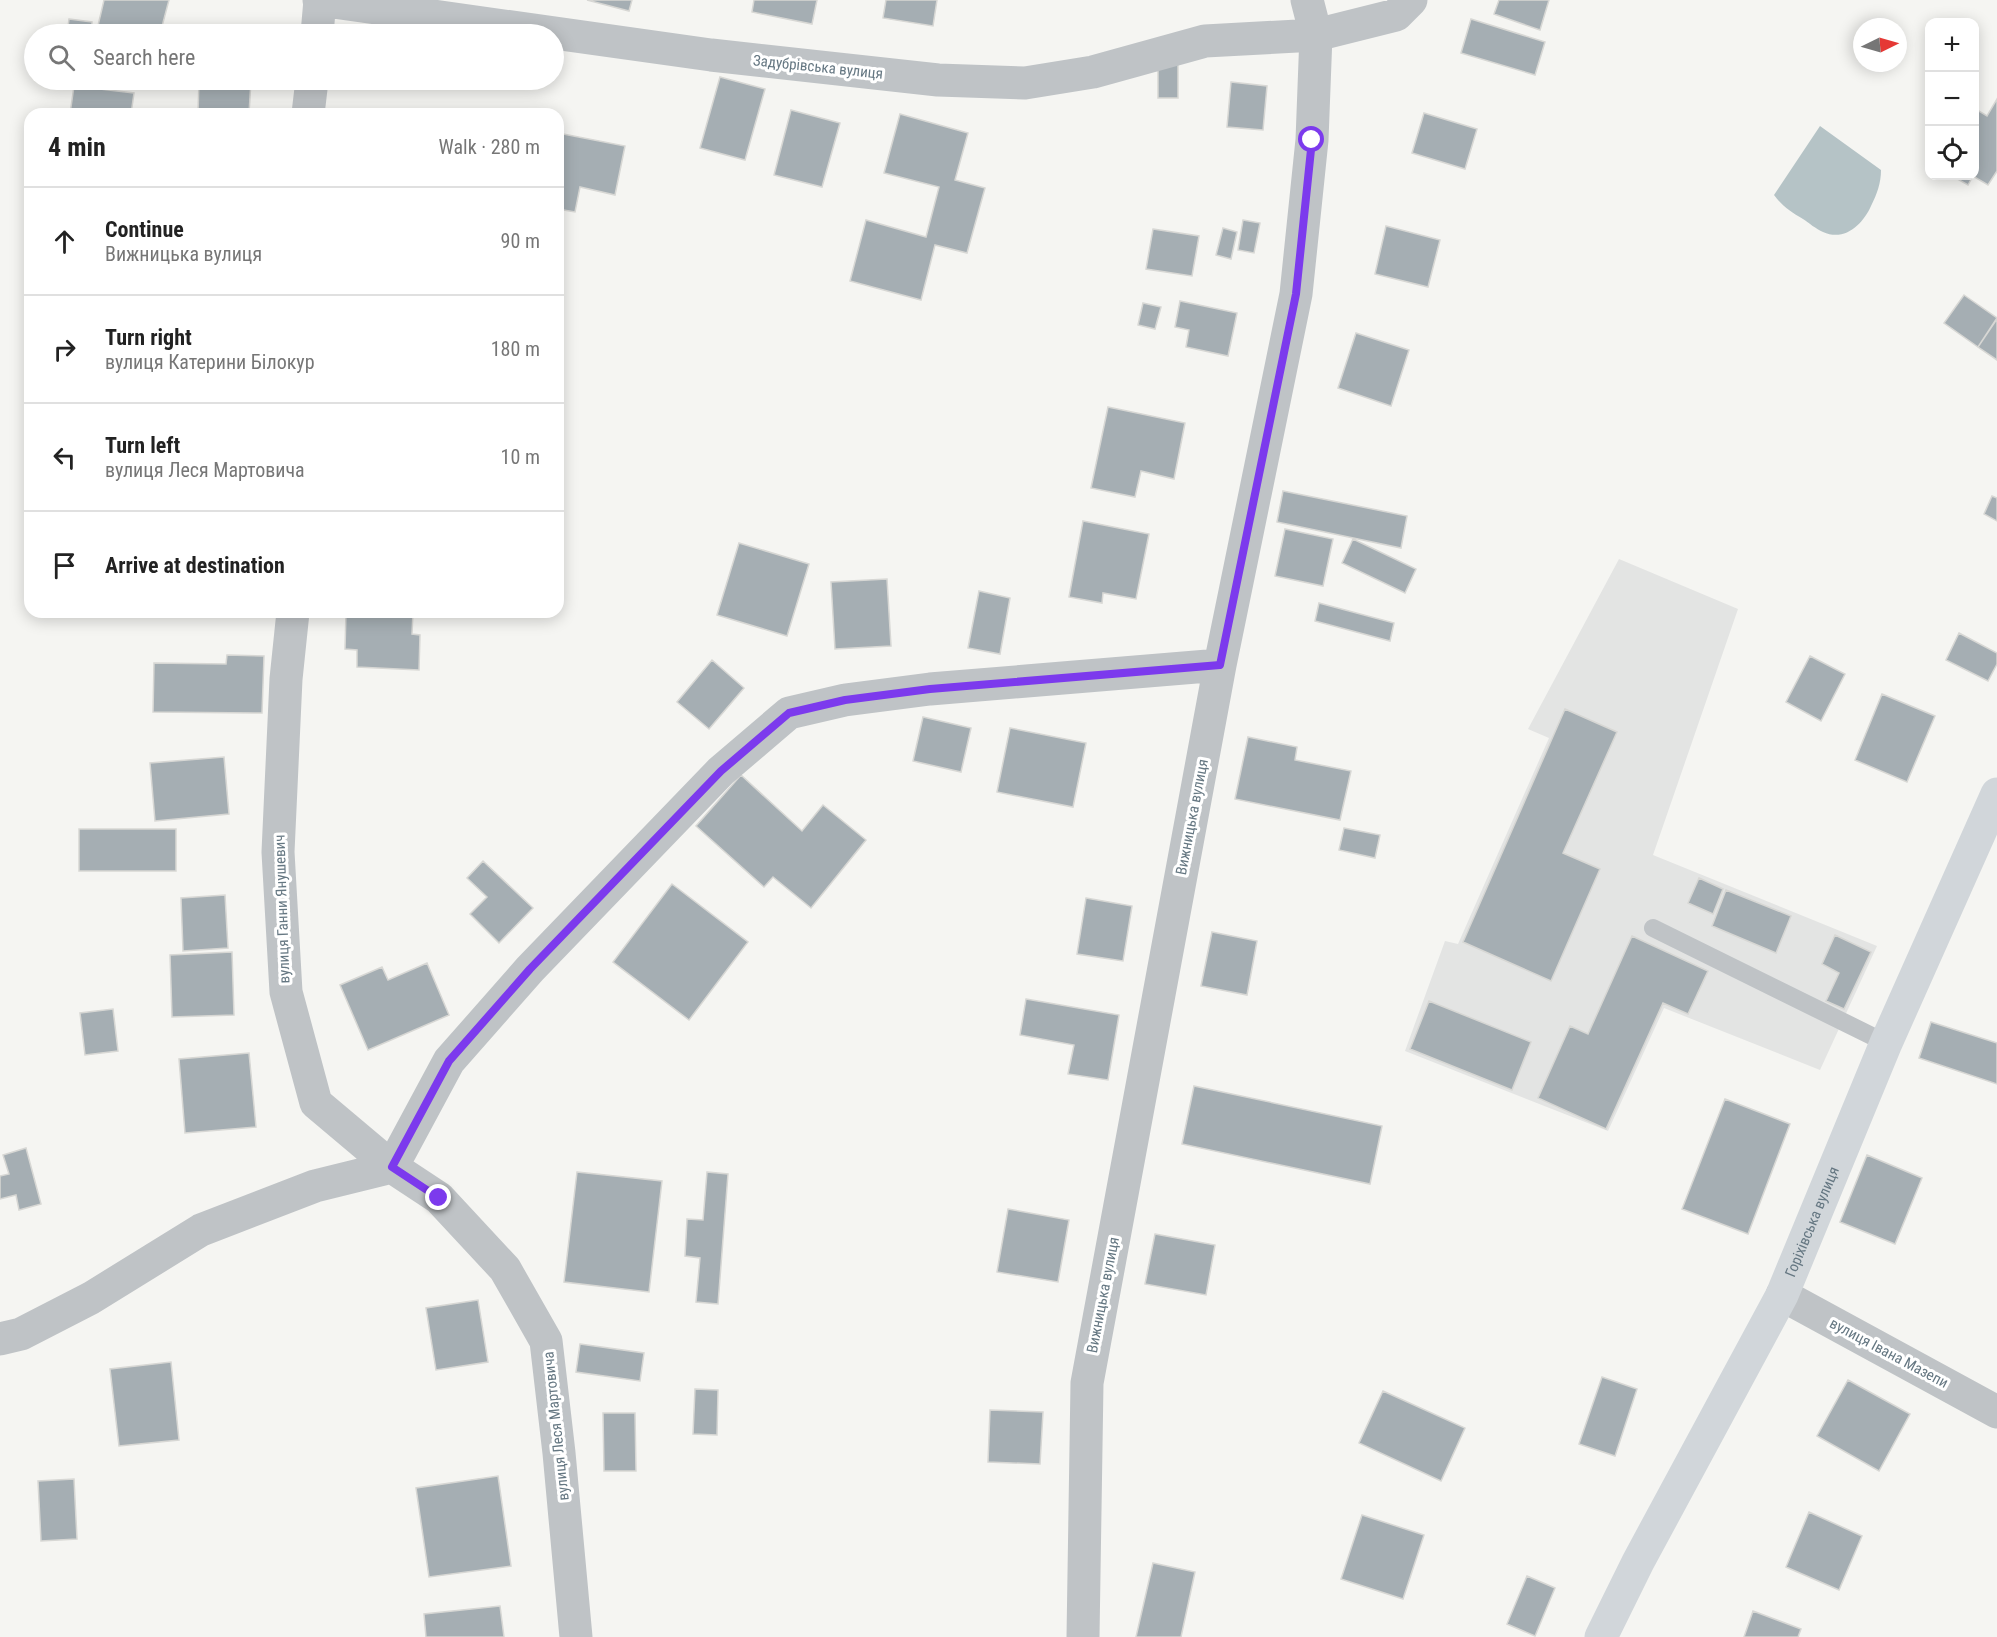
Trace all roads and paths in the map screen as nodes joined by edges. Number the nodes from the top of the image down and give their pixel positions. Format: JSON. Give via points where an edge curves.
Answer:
{"nodes":[{"id":1,"x":320,"y":0,"type":"edge"},
{"id":2,"x":1306,"y":0,"type":"edge"},
{"id":3,"x":1411,"y":0,"type":"edge"},
{"id":4,"x":318,"y":24,"type":"edge"},
{"id":5,"x":491,"y":24,"type":"edge"},
{"id":6,"x":564,"y":34,"type":"edge"},
{"id":7,"x":1316,"y":35,"type":"junction"},
{"id":8,"x":311,"y":90,"type":"edge"},
{"id":9,"x":309,"y":108,"type":"edge"},
{"id":10,"x":292,"y":618,"type":"edge"},
{"id":11,"x":1220,"y":665,"type":"junction"},
{"id":12,"x":1997,"y":794,"type":"edge"},
{"id":13,"x":1653,"y":928,"type":"dead end"},
{"id":14,"x":1886,"y":1043,"type":"junction"},
{"id":15,"x":392,"y":1167,"type":"junction"},
{"id":16,"x":1782,"y":1295,"type":"junction"},
{"id":17,"x":0,"y":1339,"type":"edge"},
{"id":18,"x":1997,"y":1412,"type":"edge"},
{"id":19,"x":576,"y":1637,"type":"edge"},
{"id":20,"x":1083,"y":1637,"type":"edge"},
{"id":21,"x":1601,"y":1637,"type":"edge"}],
"edges":[{"from":1,"to":4,"type":"street"},
{"from":1,"to":5,"type":"street","name":"Задубрівська вулиця"},
{"from":2,"to":7,"type":"street","name":"Вижницька вулиця"},
{"from":3,"to":7,"type":"street","name":"Задубрівська вулиця","via":[[1396,15]]},
{"from":6,"to":7,"type":"street","name":"Задубрівська вулиця","via":[[938,80],[1025,83],[1093,72],[1205,41]]},
{"from":7,"to":11,"type":"street","name":"Вижницька вулиця","via":[[1312,140],[1296,294]]},
{"from":8,"to":9,"type":"street"},
{"from":10,"to":15,"type":"street","name":"вулиця Ганни Янушевич","via":[[278,852],[285,992],[316,1103]]},
{"from":11,"to":15,"type":"street","via":[[930,689],[845,700],[789,713],[721,771],[530,969],[449,1061]]},
{"from":11,"to":20,"type":"street","name":"Вижницька вулиця","via":[[1087,1383]]},
{"from":12,"to":14,"type":"street","name":"Горіхівська вулиця"},
{"from":13,"to":14,"type":"lane"},
{"from":14,"to":16,"type":"street","name":"Горіхівська вулиця"},
{"from":15,"to":17,"type":"street","via":[[315,1186],[201,1230],[91,1298],[21,1334]]},
{"from":15,"to":19,"type":"street","name":"вулиця Леся Мартовича","via":[[439,1198],[505,1269],[546,1341]]},
{"from":16,"to":18,"type":"street","name":"вулиця Івана Мазепи"},
{"from":16,"to":21,"type":"street","name":"Горіхівська вулиця"}]}
